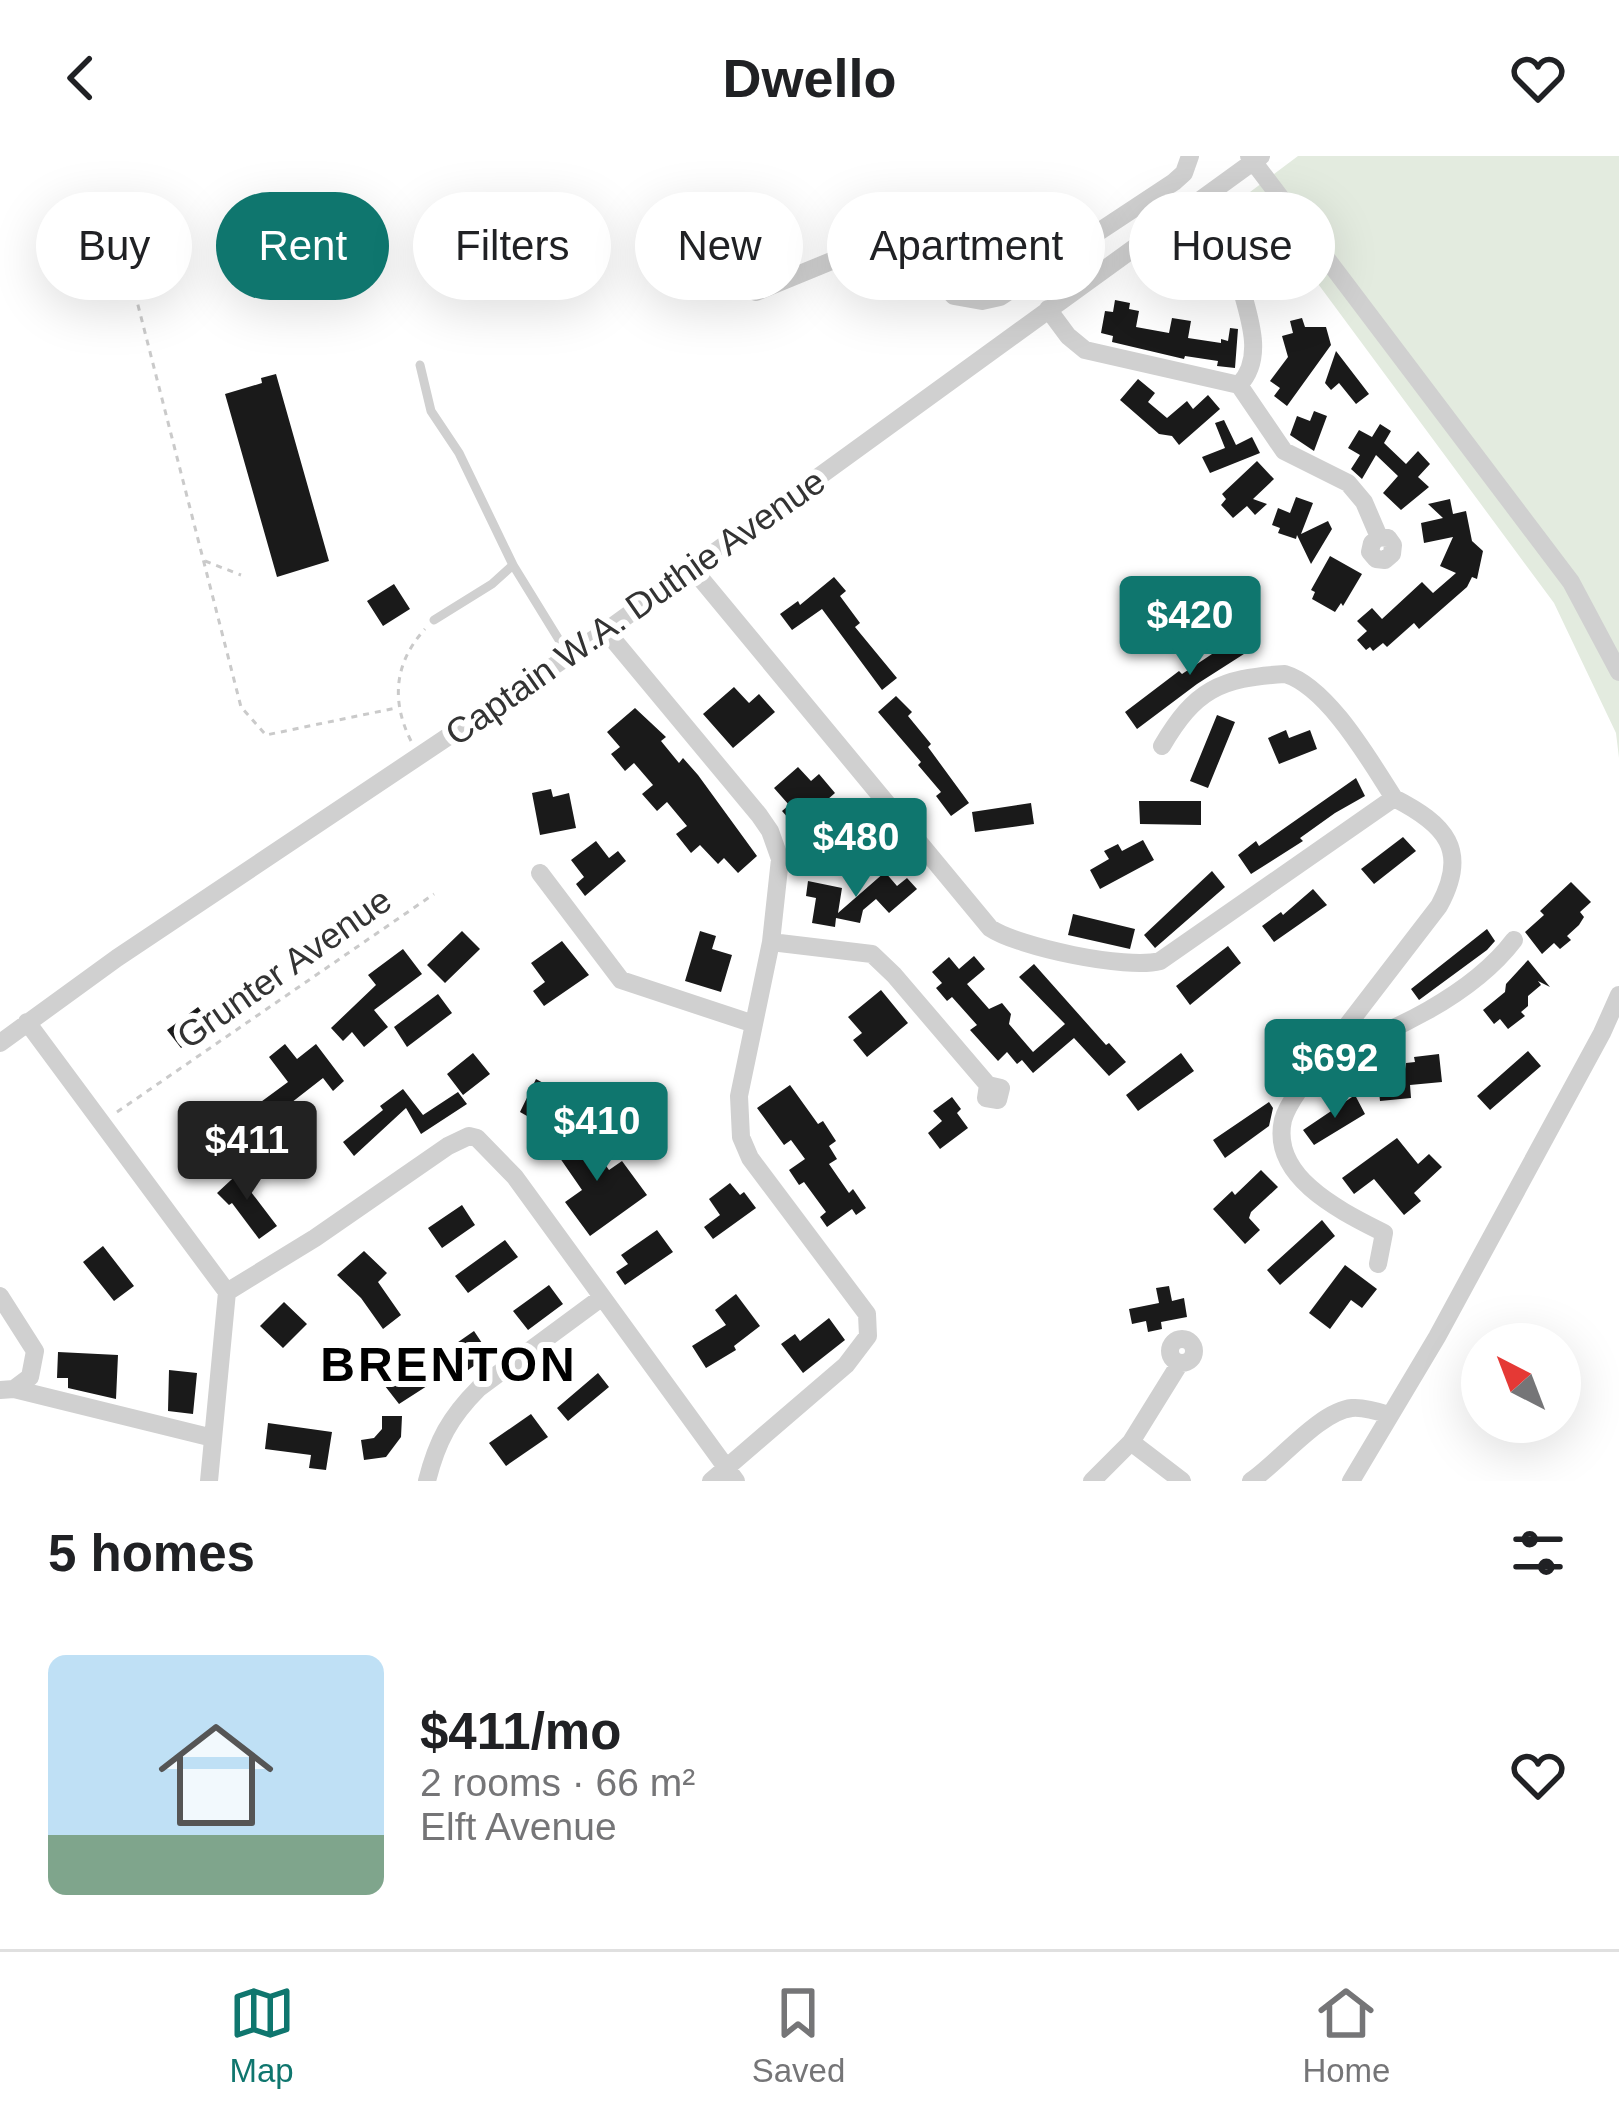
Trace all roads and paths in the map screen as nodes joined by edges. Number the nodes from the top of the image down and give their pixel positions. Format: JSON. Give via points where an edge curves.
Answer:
{"nodes":[{"id":1,"x":1190,"y":156,"type":"edge"},
{"id":2,"x":1254,"y":158,"type":"edge"},
{"id":3,"x":803,"y":273,"type":"edge"},
{"id":4,"x":137,"y":300,"type":"edge"},
{"id":5,"x":1243,"y":300,"type":"edge"},
{"id":6,"x":1048,"y":309,"type":"junction"},
{"id":7,"x":420,"y":365,"type":"dead end"},
{"id":8,"x":1239,"y":385,"type":"junction"},
{"id":9,"x":1378,"y":537,"type":"dead end"},
{"id":10,"x":204,"y":561,"type":"junction"},
{"id":11,"x":513,"y":565,"type":"junction"},
{"id":12,"x":692,"y":568,"type":"junction"},
{"id":13,"x":241,"y":575,"type":"dead end"},
{"id":14,"x":434,"y":620,"type":"joint"},
{"id":15,"x":606,"y":631,"type":"junction"},
{"id":16,"x":569,"y":656,"type":"junction"},
{"id":17,"x":1619,"y":672,"type":"edge"},
{"id":18,"x":396,"y":708,"type":"junction"},
{"id":19,"x":1162,"y":746,"type":"dead end"},
{"id":20,"x":420,"y":759,"type":"junction"},
{"id":21,"x":1394,"y":798,"type":"junction"},
{"id":22,"x":540,"y":873,"type":"dead end"},
{"id":23,"x":434,"y":894,"type":"dead end"},
{"id":24,"x":1514,"y":940,"type":"dead end"},
{"id":25,"x":771,"y":942,"type":"junction"},
{"id":26,"x":1619,"y":995,"type":"edge"},
{"id":27,"x":27,"y":1022,"type":"junction"},
{"id":28,"x":754,"y":1024,"type":"junction"},
{"id":29,"x":0,"y":1043,"type":"edge"},
{"id":30,"x":1326,"y":1053,"type":"junction"},
{"id":31,"x":988,"y":1085,"type":"dead end"},
{"id":32,"x":101,"y":1124,"type":"junction"},
{"id":33,"x":1378,"y":1264,"type":"dead end"},
{"id":34,"x":227,"y":1292,"type":"junction"},
{"id":35,"x":0,"y":1296,"type":"edge"},
{"id":36,"x":601,"y":1298,"type":"junction"},
{"id":37,"x":1180,"y":1363,"type":"dead end"},
{"id":38,"x":7,"y":1390,"type":"edge"},
{"id":39,"x":1390,"y":1415,"type":"junction"},
{"id":40,"x":213,"y":1438,"type":"junction"},
{"id":41,"x":1131,"y":1442,"type":"junction"},
{"id":42,"x":724,"y":1476,"type":"edge"},
{"id":43,"x":209,"y":1481,"type":"edge"},
{"id":44,"x":427,"y":1481,"type":"edge"},
{"id":45,"x":1092,"y":1481,"type":"edge"},
{"id":46,"x":1182,"y":1481,"type":"edge"},
{"id":47,"x":1251,"y":1481,"type":"edge"},
{"id":48,"x":1351,"y":1481,"type":"edge"}],
"edges":[{"from":1,"to":3,"type":"street","via":[[1174,182],[1000,297],[954,296],[917,231]]},
{"from":2,"to":6,"type":"street","name":"Captain W.A. Duthie Avenue"},
{"from":2,"to":17,"type":"street","via":[[1571,582]]},
{"from":4,"to":10,"type":"path"},
{"from":5,"to":8,"type":"street","via":[[1253,345]]},
{"from":6,"to":8,"type":"street","via":[[1085,350]]},
{"from":6,"to":12,"type":"street","name":"Captain W.A. Duthie Avenue"},
{"from":7,"to":11,"type":"lane","via":[[431,411]]},
{"from":8,"to":9,"type":"street","via":[[1284,452],[1348,483]]},
{"from":10,"to":13,"type":"path"},
{"from":10,"to":18,"type":"path","via":[[241,707],[266,735]]},
{"from":11,"to":14,"type":"lane"},
{"from":11,"to":16,"type":"lane"},
{"from":12,"to":15,"type":"street","name":"Captain W.A. Duthie Avenue"},
{"from":12,"to":21,"type":"street","via":[[990,928],[1014,940],[1160,961]]},
{"from":14,"to":18,"type":"path","via":[[401,669]]},
{"from":15,"to":16,"type":"street","name":"Captain W.A. Duthie Avenue"},
{"from":15,"to":25,"type":"street","via":[[770,831],[780,860]]},
{"from":16,"to":20,"type":"street","name":"Captain W.A. Duthie Avenue"},
{"from":18,"to":20,"type":"path"},
{"from":19,"to":21,"type":"street","via":[[1195,698],[1285,674],[1315,692]]},
{"from":20,"to":27,"type":"street","name":"Captain W.A. Duthie Avenue"},
{"from":21,"to":30,"type":"street","via":[[1445,836],[1454,863],[1450,885]]},
{"from":22,"to":28,"type":"street","via":[[621,980]]},
{"from":23,"to":32,"type":"path","name":"Grunter Avenue"},
{"from":24,"to":30,"type":"street","via":[[1459,991]]},
{"from":25,"to":28,"type":"street"},
{"from":25,"to":31,"type":"street","via":[[872,954]]},
{"from":26,"to":39,"type":"street"},
{"from":27,"to":29,"type":"street","name":"Captain W.A. Duthie Avenue"},
{"from":27,"to":32,"type":"street"},
{"from":28,"to":42,"type":"street","via":[[739,1096],[741,1137],[867,1314],[868,1336]]},
{"from":30,"to":33,"type":"street","via":[[1287,1108],[1283,1144],[1305,1183],[1384,1233]]},
{"from":32,"to":34,"type":"street"},
{"from":34,"to":36,"type":"street","via":[[461,1138],[478,1138]]},
{"from":34,"to":40,"type":"street"},
{"from":35,"to":38,"type":"street","via":[[35,1351],[30,1377]]},
{"from":36,"to":42,"type":"street"},
{"from":36,"to":44,"type":"street","via":[[478,1388],[439,1438]]},
{"from":37,"to":41,"type":"street"},
{"from":38,"to":40,"type":"street"},
{"from":39,"to":47,"type":"street","via":[[1341,1410]]},
{"from":39,"to":48,"type":"street"},
{"from":40,"to":43,"type":"street"},
{"from":41,"to":45,"type":"street"},
{"from":41,"to":46,"type":"street"}]}
